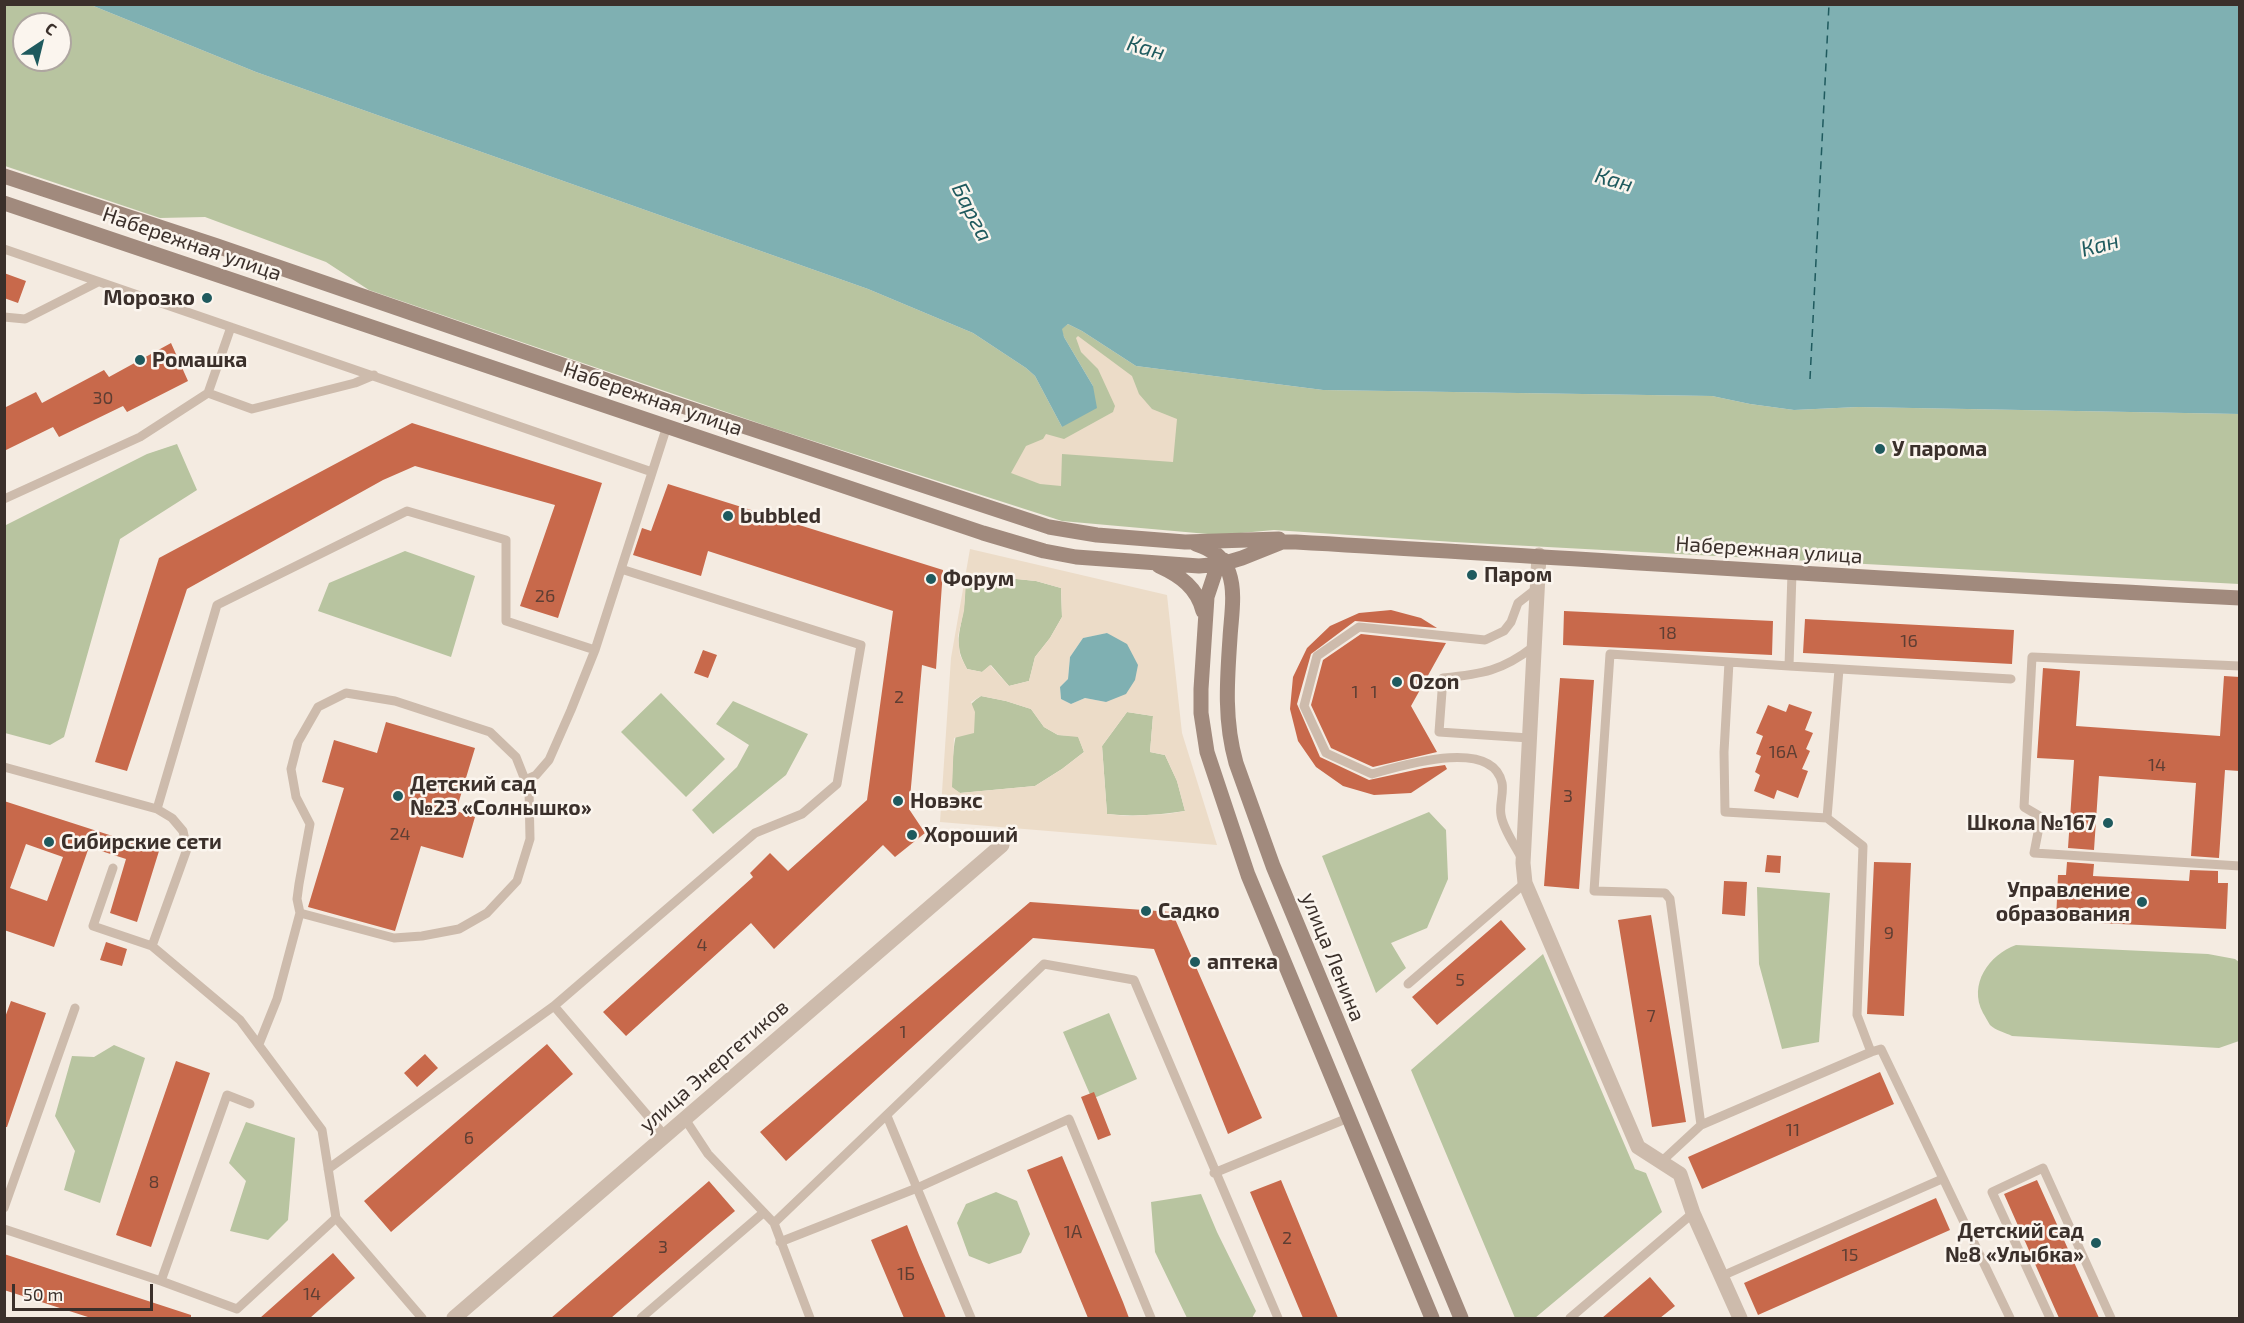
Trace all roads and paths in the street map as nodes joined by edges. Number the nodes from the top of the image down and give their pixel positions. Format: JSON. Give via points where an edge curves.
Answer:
{"nodes":[{"id":1,"x":4,"y":176,"type":"edge"},
{"id":2,"x":4,"y":203,"type":"edge"},
{"id":3,"x":4,"y":249,"type":"edge"},
{"id":4,"x":98,"y":282,"type":"junction"},
{"id":5,"x":4,"y":317,"type":"edge"},
{"id":6,"x":231,"y":327,"type":"junction"},
{"id":7,"x":374,"y":375,"type":"junction"},
{"id":8,"x":208,"y":393,"type":"junction"},
{"id":9,"x":673,"y":403,"type":"junction"},
{"id":10,"x":667,"y":426,"type":"junction"},
{"id":11,"x":652,"y":472,"type":"junction"},
{"id":12,"x":4,"y":499,"type":"edge"},
{"id":13,"x":1185,"y":542,"type":"junction"},
{"id":14,"x":1264,"y":543,"type":"junction"},
{"id":15,"x":1539,"y":555,"type":"junction"},
{"id":16,"x":1223,"y":562,"type":"junction"},
{"id":17,"x":1154,"y":564,"type":"junction"},
{"id":18,"x":621,"y":569,"type":"junction"},
{"id":19,"x":1792,"y":573,"type":"junction"},
{"id":20,"x":1536,"y":590,"type":"junction"},
{"id":21,"x":1232,"y":598,"type":"junction"},
{"id":22,"x":2240,"y":598,"type":"edge"},
{"id":23,"x":1206,"y":626,"type":"junction"},
{"id":24,"x":1533,"y":647,"type":"junction"},
{"id":25,"x":595,"y":650,"type":"junction"},
{"id":26,"x":1729,"y":662,"type":"junction"},
{"id":27,"x":1789,"y":666,"type":"junction"},
{"id":28,"x":2240,"y":666,"type":"edge"},
{"id":29,"x":1839,"y":669,"type":"junction"},
{"id":30,"x":2011,"y":679,"type":"dead end"},
{"id":31,"x":1529,"y":738,"type":"junction"},
{"id":32,"x":4,"y":767,"type":"edge"},
{"id":33,"x":525,"y":780,"type":"junction"},
{"id":34,"x":157,"y":809,"type":"junction"},
{"id":35,"x":1827,"y":818,"type":"junction"},
{"id":36,"x":1002,"y":845,"type":"dead end"},
{"id":37,"x":1523,"y":863,"type":"junction"},
{"id":38,"x":2240,"y":866,"type":"edge"},
{"id":39,"x":113,"y":868,"type":"dead end"},
{"id":40,"x":1525,"y":883,"type":"junction"},
{"id":41,"x":300,"y":913,"type":"junction"},
{"id":42,"x":152,"y":946,"type":"junction"},
{"id":43,"x":1408,"y":984,"type":"dead end"},
{"id":44,"x":554,"y":1006,"type":"junction"},
{"id":45,"x":75,"y":1008,"type":"dead end"},
{"id":46,"x":259,"y":1044,"type":"junction"},
{"id":47,"x":1871,"y":1052,"type":"junction"},
{"id":48,"x":250,"y":1104,"type":"dead end"},
{"id":49,"x":887,"y":1116,"type":"junction"},
{"id":50,"x":1348,"y":1118,"type":"junction"},
{"id":51,"x":685,"y":1119,"type":"junction"},
{"id":52,"x":1701,"y":1125,"type":"junction"},
{"id":53,"x":665,"y":1136,"type":"junction"},
{"id":54,"x":1661,"y":1162,"type":"junction"},
{"id":55,"x":328,"y":1169,"type":"junction"},
{"id":56,"x":1214,"y":1173,"type":"junction"},
{"id":57,"x":1942,"y":1179,"type":"junction"},
{"id":58,"x":917,"y":1188,"type":"junction"},
{"id":59,"x":4,"y":1208,"type":"edge"},
{"id":60,"x":763,"y":1213,"type":"junction"},
{"id":61,"x":1693,"y":1213,"type":"junction"},
{"id":62,"x":336,"y":1218,"type":"junction"},
{"id":63,"x":774,"y":1224,"type":"junction"},
{"id":64,"x":4,"y":1229,"type":"edge"},
{"id":65,"x":780,"y":1242,"type":"junction"},
{"id":66,"x":1722,"y":1276,"type":"junction"},
{"id":67,"x":161,"y":1281,"type":"junction"},
{"id":68,"x":422,"y":1318,"type":"edge"},
{"id":69,"x":454,"y":1318,"type":"edge"},
{"id":70,"x":641,"y":1318,"type":"edge"},
{"id":71,"x":810,"y":1318,"type":"edge"},
{"id":72,"x":971,"y":1318,"type":"edge"},
{"id":73,"x":1151,"y":1318,"type":"edge"},
{"id":74,"x":1278,"y":1318,"type":"edge"},
{"id":75,"x":1432,"y":1318,"type":"edge"},
{"id":76,"x":1461,"y":1318,"type":"edge"},
{"id":77,"x":1570,"y":1318,"type":"edge"},
{"id":78,"x":1740,"y":1318,"type":"edge"},
{"id":79,"x":2010,"y":1318,"type":"edge"},
{"id":80,"x":2050,"y":1318,"type":"edge"},
{"id":81,"x":2111,"y":1318,"type":"edge"}],
"edges":[{"from":1,"to":9,"type":"main road","name":"Набережная улица"},
{"from":2,"to":10,"type":"main road","name":"Набережная улица"},
{"from":3,"to":4,"type":"lane"},
{"from":4,"to":5,"type":"lane","via":[[26,319]]},
{"from":4,"to":6,"type":"lane"},
{"from":6,"to":7,"type":"lane"},
{"from":6,"to":8,"type":"lane"},
{"from":7,"to":8,"type":"lane","via":[[355,384],[252,409]]},
{"from":7,"to":11,"type":"lane"},
{"from":8,"to":12,"type":"lane","via":[[140,437]]},
{"from":9,"to":10,"type":"main road"},
{"from":9,"to":13,"type":"main road","name":"Набережная улица","via":[[1049,526],[1097,535]]},
{"from":10,"to":11,"type":"lane"},
{"from":10,"to":17,"type":"main road","name":"Набережная улица","via":[[1033,548],[1076,557]]},
{"from":11,"to":18,"type":"lane"},
{"from":13,"to":14,"type":"main road","name":"Набережная улица"},
{"from":13,"to":16,"type":"main road","via":[[1210,549]]},
{"from":14,"to":15,"type":"main road","name":"Набережная улица","via":[[1282,539]]},
{"from":14,"to":16,"type":"main road","name":"Набережная улица","via":[[1242,558]]},
{"from":14,"to":21,"type":"main road","name":"улица Ленина","via":[[1240,573]]},
{"from":15,"to":19,"type":"main road","name":"Набережная улица"},
{"from":15,"to":20,"type":"street"},
{"from":16,"to":17,"type":"main road","name":"Набережная улица","via":[[1199,566]]},
{"from":16,"to":21,"type":"main road","name":"улица Ленина","via":[[1230,575]]},
{"from":16,"to":23,"type":"main road","via":[[1208,591]]},
{"from":17,"to":23,"type":"main road","via":[[1185,580],[1196,593]]},
{"from":18,"to":25,"type":"lane"},
{"from":18,"to":44,"type":"lane","via":[[861,645],[837,784],[802,814],[755,833]]},
{"from":19,"to":22,"type":"main road","name":"Набережная улица"},
{"from":19,"to":27,"type":"lane"},
{"from":20,"to":24,"type":"street"},
{"from":20,"to":37,"type":"lane","via":[[1518,603],[1504,631],[1485,640],[1359,627],[1317,656],[1304,706],[1326,753],[1372,774],[1421,761],[1475,758],[1487,762],[1496,769],[1502,783],[1501,817]]},
{"from":21,"to":76,"type":"main road","name":"улица Ленина","via":[[1227,712],[1236,763],[1278,876]]},
{"from":23,"to":50,"type":"main road","via":[[1201,713],[1213,774],[1248,875]]},
{"from":24,"to":31,"type":"street"},
{"from":24,"to":31,"type":"lane","via":[[1512,663],[1480,674],[1443,678],[1439,732]]},
{"from":25,"to":33,"type":"lane","via":[[549,760],[536,775]]},
{"from":25,"to":34,"type":"lane","via":[[506,621],[506,540],[407,511],[217,605]]},
{"from":26,"to":27,"type":"lane"},
{"from":26,"to":35,"type":"lane","via":[[1725,812]]},
{"from":26,"to":52,"type":"lane","via":[[1610,654],[1594,891],[1665,893],[1670,899]]},
{"from":27,"to":29,"type":"lane"},
{"from":28,"to":38,"type":"lane","via":[[2032,657],[2024,807],[2041,817],[2034,853]]},
{"from":29,"to":30,"type":"lane"},
{"from":29,"to":35,"type":"lane"},
{"from":31,"to":37,"type":"street"},
{"from":32,"to":34,"type":"lane"},
{"from":33,"to":41,"type":"lane","via":[[529,790],[530,839],[517,881],[488,913],[459,929],[394,939]]},
{"from":33,"to":41,"type":"lane","via":[[516,757],[490,732],[449,717],[395,700],[346,693],[318,706],[298,742],[291,769],[296,797],[310,824],[297,899]]},
{"from":34,"to":42,"type":"lane","via":[[183,831],[187,849]]},
{"from":35,"to":47,"type":"lane","via":[[1863,846],[1857,1015]]},
{"from":36,"to":51,"type":"street","name":"улица Энергетиков"},
{"from":37,"to":40,"type":"street"},
{"from":39,"to":42,"type":"lane","via":[[93,926]]},
{"from":40,"to":43,"type":"lane"},
{"from":40,"to":54,"type":"street","via":[[1638,1147]]},
{"from":41,"to":46,"type":"lane","via":[[277,999]]},
{"from":42,"to":46,"type":"lane","via":[[240,1020]]},
{"from":44,"to":53,"type":"lane"},
{"from":44,"to":55,"type":"lane"},
{"from":45,"to":59,"type":"lane"},
{"from":46,"to":55,"type":"lane","via":[[322,1130]]},
{"from":47,"to":52,"type":"lane"},
{"from":47,"to":57,"type":"lane","via":[[1881,1049]]},
{"from":48,"to":67,"type":"lane","via":[[227,1095]]},
{"from":49,"to":56,"type":"lane","via":[[1044,964],[1110,975],[1134,980]]},
{"from":49,"to":58,"type":"lane"},
{"from":49,"to":63,"type":"lane"},
{"from":50,"to":56,"type":"lane"},
{"from":50,"to":75,"type":"main road"},
{"from":51,"to":53,"type":"street","name":"улица Энергетиков"},
{"from":51,"to":60,"type":"lane","via":[[708,1154]]},
{"from":52,"to":54,"type":"lane"},
{"from":53,"to":69,"type":"street","name":"улица Энергетиков"},
{"from":54,"to":61,"type":"street","via":[[1680,1174]]},
{"from":55,"to":62,"type":"lane"},
{"from":56,"to":74,"type":"lane"},
{"from":57,"to":66,"type":"lane"},
{"from":57,"to":79,"type":"lane"},
{"from":58,"to":65,"type":"lane"},
{"from":58,"to":72,"type":"lane"},
{"from":58,"to":73,"type":"lane","via":[[1069,1119]]},
{"from":60,"to":63,"type":"lane"},
{"from":60,"to":70,"type":"lane"},
{"from":61,"to":66,"type":"street"},
{"from":61,"to":77,"type":"lane"},
{"from":62,"to":67,"type":"lane","via":[[237,1309]]},
{"from":62,"to":68,"type":"lane"},
{"from":63,"to":65,"type":"lane"},
{"from":64,"to":67,"type":"lane"},
{"from":65,"to":71,"type":"lane"},
{"from":66,"to":78,"type":"street"},
{"from":80,"to":81,"type":"lane","via":[[1992,1192],[2043,1168]]}]}
